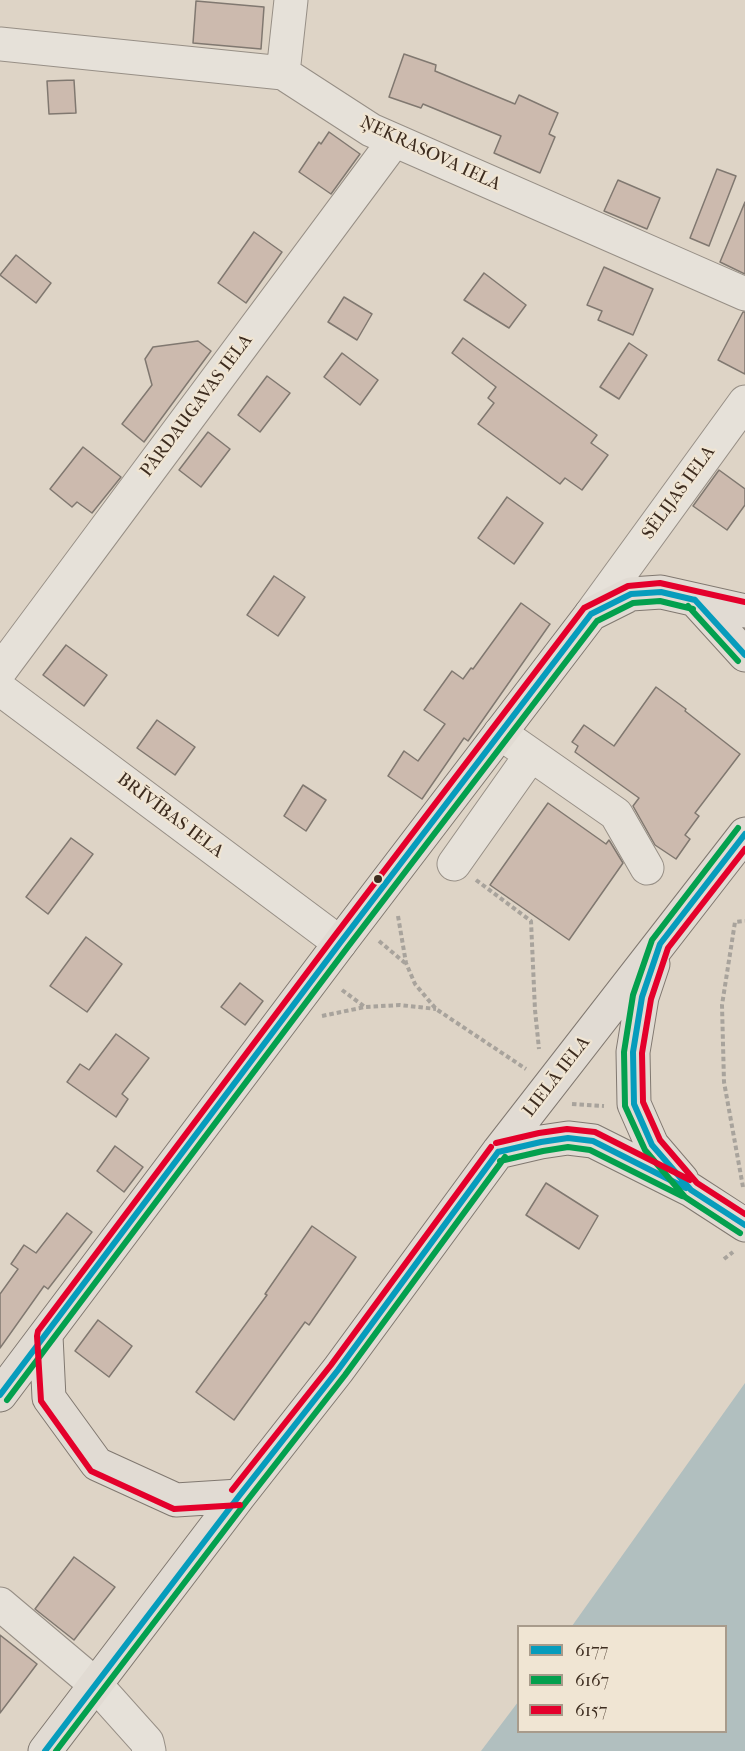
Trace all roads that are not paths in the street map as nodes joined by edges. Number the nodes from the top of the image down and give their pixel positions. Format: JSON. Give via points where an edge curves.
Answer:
{"nodes":[{"id":1,"x":291,"y":0,"type":"edge"},
{"id":2,"x":0,"y":44,"type":"edge"},
{"id":3,"x":282,"y":73,"type":"junction"},
{"id":4,"x":394,"y":141,"type":"junction"},
{"id":5,"x":745,"y":294,"type":"edge"},
{"id":6,"x":745,"y":402,"type":"edge"},
{"id":7,"x":695,"y":600,"type":"junction"},
{"id":8,"x":745,"y":611,"type":"edge"},
{"id":9,"x":591,"y":614,"type":"junction"},
{"id":10,"x":745,"y":655,"type":"edge"},
{"id":11,"x":0,"y":671,"type":"edge"},
{"id":12,"x":0,"y":689,"type":"edge"},
{"id":13,"x":500,"y":733,"type":"junction"},
{"id":14,"x":531,"y":755,"type":"junction"},
{"id":15,"x":433,"y":822,"type":"junction"},
{"id":16,"x":744,"y":836,"type":"edge"},
{"id":17,"x":647,"y":868,"type":"dead end"},
{"id":18,"x":340,"y":943,"type":"junction"},
{"id":19,"x":660,"y":944,"type":"junction"},
{"id":20,"x":498,"y":1152,"type":"junction"},
{"id":21,"x":691,"y":1190,"type":"junction"},
{"id":22,"x":745,"y":1225,"type":"edge"},
{"id":23,"x":46,"y":1336,"type":"junction"},
{"id":24,"x":0,"y":1395,"type":"edge"},
{"id":25,"x":239,"y":1496,"type":"junction"},
{"id":26,"x":0,"y":1604,"type":"edge"},
{"id":27,"x":96,"y":1685,"type":"junction"},
{"id":28,"x":45,"y":1751,"type":"edge"},
{"id":29,"x":149,"y":1751,"type":"edge"}],
"edges":[{"from":1,"to":3,"type":"street"},
{"from":2,"to":3,"type":"street","name":"ŅEKRASOVA IELA"},
{"from":3,"to":4,"type":"street","name":"ŅEKRASOVA IELA","via":[[370,130]]},
{"from":4,"to":5,"type":"street","name":"ŅEKRASOVA IELA"},
{"from":4,"to":11,"type":"street","name":"PĀRDAUGAVAS IELA"},
{"from":6,"to":9,"type":"street","name":"SĒLIJAS IELA"},
{"from":7,"to":8,"type":"main road","name":"SĒLIJAS IELA"},
{"from":7,"to":9,"type":"main road","name":"SĒLIJAS IELA","via":[[661,592],[631,594]]},
{"from":7,"to":10,"type":"main road"},
{"from":9,"to":13,"type":"main road","name":"SĒLIJAS IELA"},
{"from":12,"to":18,"type":"street","name":"BRĪVĪBAS IELA"},
{"from":13,"to":14,"type":"street"},
{"from":13,"to":15,"type":"main road","name":"SĒLIJAS IELA"},
{"from":14,"to":15,"type":"street","via":[[460,855]]},
{"from":14,"to":17,"type":"street","via":[[616,814]]},
{"from":15,"to":18,"type":"main road","name":"SĒLIJAS IELA"},
{"from":16,"to":19,"type":"main road","name":"LIELĀ IELA"},
{"from":18,"to":23,"type":"main road","name":"SĒLIJAS IELA"},
{"from":19,"to":20,"type":"main road","name":"LIELĀ IELA"},
{"from":19,"to":21,"type":"main road","via":[[642,997],[633,1052],[634,1104],[652,1145]]},
{"from":20,"to":21,"type":"main road","via":[[568,1138],[593,1141]]},
{"from":20,"to":25,"type":"main road","name":"LIELĀ IELA","via":[[338,1370]]},
{"from":21,"to":22,"type":"main road"},
{"from":23,"to":24,"type":"main road","name":"SĒLIJAS IELA"},
{"from":23,"to":25,"type":"main road","via":[[49,1398],[97,1464],[176,1500]]},
{"from":25,"to":27,"type":"main road","name":"LIELĀ IELA"},
{"from":26,"to":27,"type":"street"},
{"from":27,"to":28,"type":"main road","name":"LIELĀ IELA"},
{"from":27,"to":29,"type":"street","via":[[147,1742]]}]}
